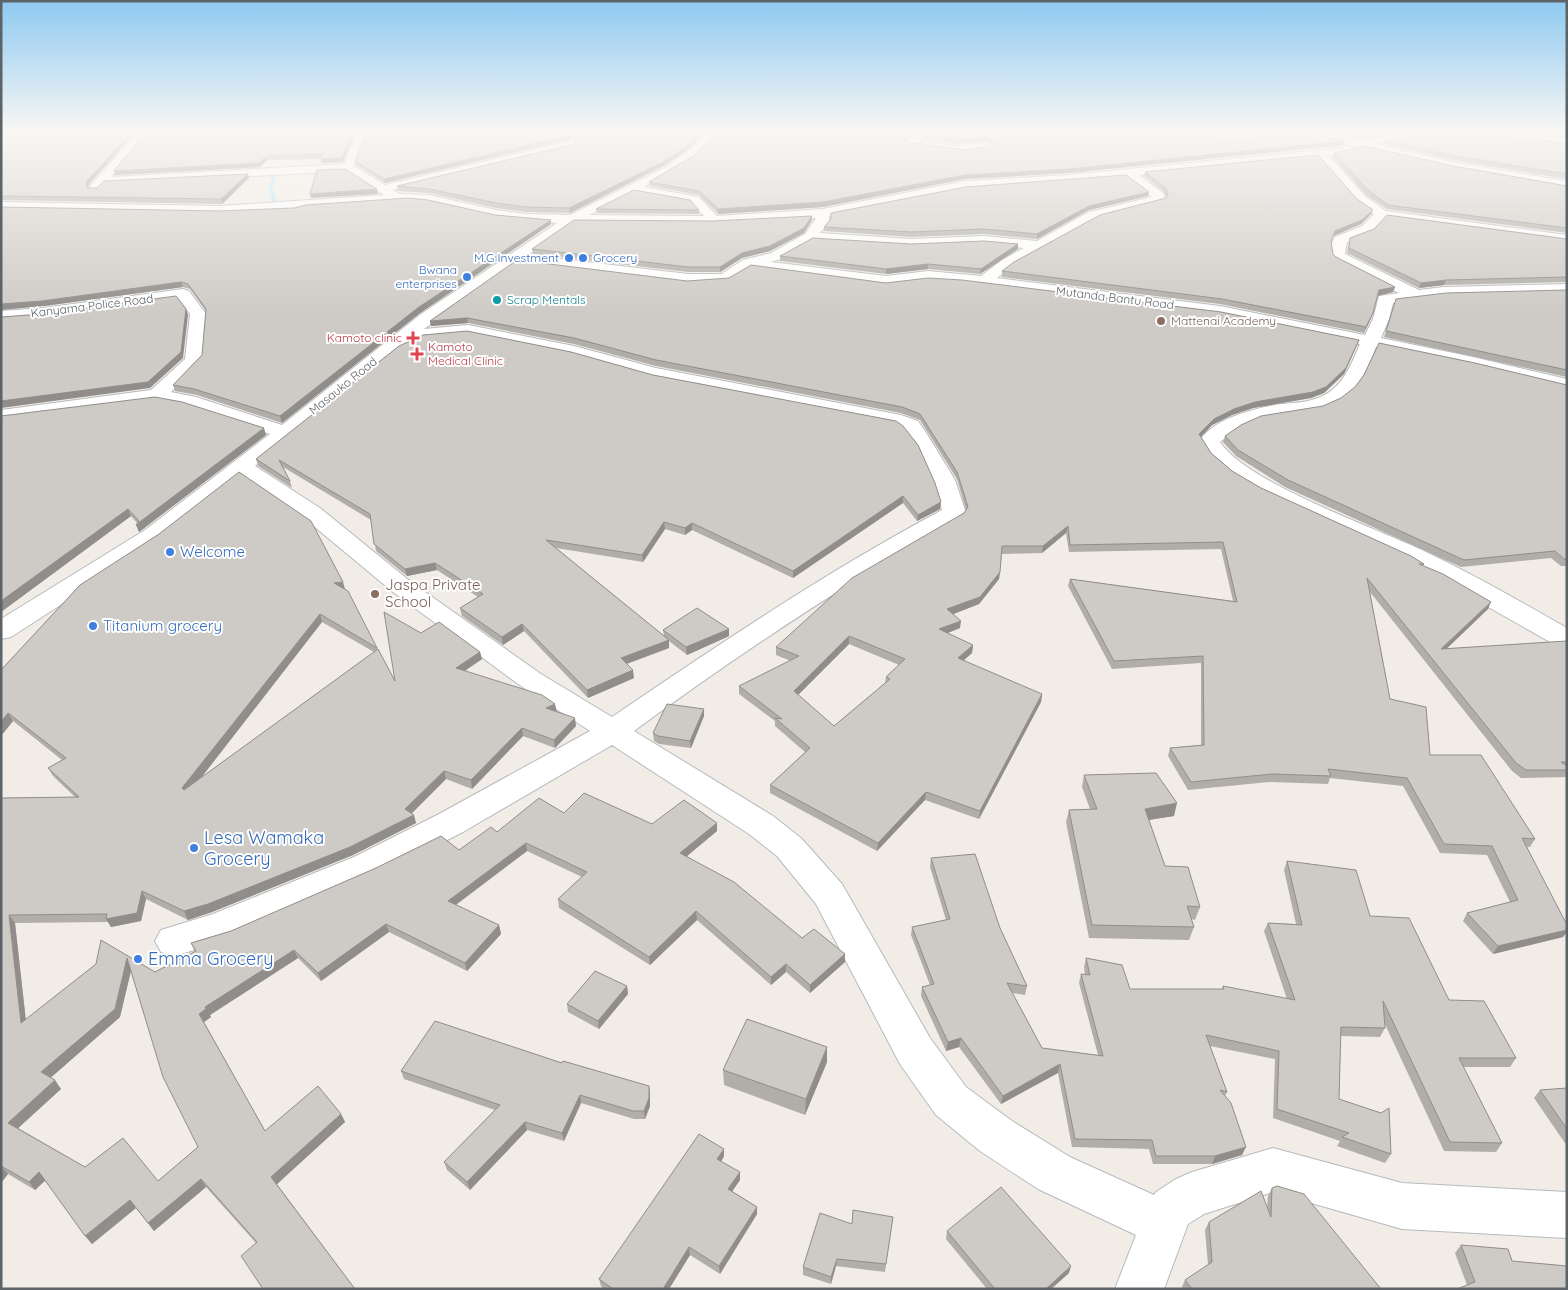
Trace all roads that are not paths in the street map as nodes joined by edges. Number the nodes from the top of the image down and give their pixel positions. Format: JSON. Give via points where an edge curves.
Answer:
{"nodes":[{"id":1,"x":90,"y":193,"type":"edge"},
{"id":2,"x":389,"y":193,"type":"edge"},
{"id":3,"x":626,"y":193,"type":"edge"},
{"id":4,"x":658,"y":193,"type":"edge"},
{"id":5,"x":923,"y":193,"type":"edge"},
{"id":6,"x":1155,"y":193,"type":"edge"},
{"id":7,"x":1356,"y":193,"type":"edge"},
{"id":8,"x":396,"y":198,"type":"junction"},
{"id":9,"x":1,"y":206,"type":"edge"},
{"id":10,"x":77,"y":208,"type":"junction"},
{"id":11,"x":823,"y":213,"type":"junction"},
{"id":12,"x":1382,"y":214,"type":"junction"},
{"id":13,"x":570,"y":220,"type":"junction"},
{"id":14,"x":712,"y":220,"type":"junction"},
{"id":15,"x":810,"y":237,"type":"junction"},
{"id":16,"x":1567,"y":239,"type":"edge"},
{"id":17,"x":1039,"y":245,"type":"junction"},
{"id":18,"x":514,"y":258,"type":"junction"},
{"id":19,"x":748,"y":263,"type":"junction"},
{"id":20,"x":985,"y":280,"type":"junction"},
{"id":21,"x":1567,"y":288,"type":"edge"},
{"id":22,"x":1414,"y":294,"type":"junction"},
{"id":23,"x":1,"y":316,"type":"edge"},
{"id":24,"x":1371,"y":340,"type":"junction"},
{"id":25,"x":391,"y":347,"type":"junction"},
{"id":26,"x":1567,"y":385,"type":"edge"},
{"id":27,"x":157,"y":394,"type":"junction"},
{"id":28,"x":1,"y":416,"type":"edge"},
{"id":29,"x":284,"y":432,"type":"junction"},
{"id":30,"x":241,"y":467,"type":"junction"},
{"id":31,"x":1,"y":631,"type":"edge"},
{"id":32,"x":1567,"y":640,"type":"edge"},
{"id":33,"x":613,"y":732,"type":"junction"},
{"id":34,"x":174,"y":941,"type":"dead end"},
{"id":35,"x":1567,"y":1215,"type":"edge"},
{"id":36,"x":1164,"y":1224,"type":"junction"},
{"id":37,"x":1139,"y":1289,"type":"edge"}],
"edges":[{"from":1,"to":10,"type":"street"},
{"from":2,"to":8,"type":"street"},
{"from":3,"to":13,"type":"street","name":"Masauko Road"},
{"from":4,"to":14,"type":"street","via":[[695,200],[708,211]]},
{"from":5,"to":11,"type":"street"},
{"from":6,"to":17,"type":"street","via":[[1159,199],[1094,215]]},
{"from":7,"to":12,"type":"street"},
{"from":8,"to":10,"type":"street","via":[[261,209]]},
{"from":8,"to":13,"type":"street","via":[[429,199],[512,217]]},
{"from":9,"to":10,"type":"street"},
{"from":11,"to":14,"type":"street"},
{"from":11,"to":15,"type":"street","via":[[822,222]]},
{"from":12,"to":16,"type":"street"},
{"from":12,"to":22,"type":"street","via":[[1367,229],[1340,240],[1338,254]]},
{"from":13,"to":14,"type":"street"},
{"from":13,"to":18,"type":"street","name":"Masauko Road"},
{"from":15,"to":17,"type":"street","via":[[911,244],[984,240]]},
{"from":15,"to":19,"type":"street","via":[[776,256]]},
{"from":17,"to":20,"type":"street"},
{"from":18,"to":19,"type":"street","via":[[698,279],[724,278]]},
{"from":18,"to":25,"type":"street","name":"Masauko Road","via":[[421,322]]},
{"from":19,"to":20,"type":"street","name":"Mutanda Bantu Road","via":[[886,281],[928,276]]},
{"from":20,"to":24,"type":"street","name":"Mutanda Bantu Road","via":[[1220,312]]},
{"from":21,"to":22,"type":"street"},
{"from":22,"to":24,"type":"street","via":[[1385,299],[1384,316]]},
{"from":23,"to":27,"type":"street","name":"Kanyama Police Road","via":[[183,294],[198,314],[194,330],[195,356]]},
{"from":24,"to":26,"type":"street","name":"Mutanda Bantu Road"},
{"from":24,"to":32,"type":"street","via":[[1356,376],[1334,399],[1314,406],[1252,415],[1212,437],[1208,441],[1210,448],[1229,465],[1292,500],[1417,556]]},
{"from":25,"to":29,"type":"street","name":"Masauko Road"},
{"from":25,"to":33,"type":"street","via":[[421,334],[468,330],[574,351],[654,373],[901,421],[911,425],[944,479],[951,493],[954,513],[893,546],[720,656]]},
{"from":27,"to":28,"type":"street"},
{"from":27,"to":29,"type":"street"},
{"from":29,"to":30,"type":"street","name":"Masauko Road"},
{"from":30,"to":31,"type":"street","name":"Masauko Road","via":[[153,535]]},
{"from":30,"to":33,"type":"street","via":[[312,513],[402,587],[531,680]]},
{"from":33,"to":34,"type":"street","via":[[451,823],[366,866],[221,927]]},
{"from":33,"to":36,"type":"street","via":[[761,825],[789,847],[829,894],[915,1051],[951,1101],[996,1136],[1054,1173]]},
{"from":35,"to":36,"type":"street","via":[[1402,1206],[1273,1170],[1192,1195],[1172,1208]]},
{"from":36,"to":37,"type":"street"}]}
